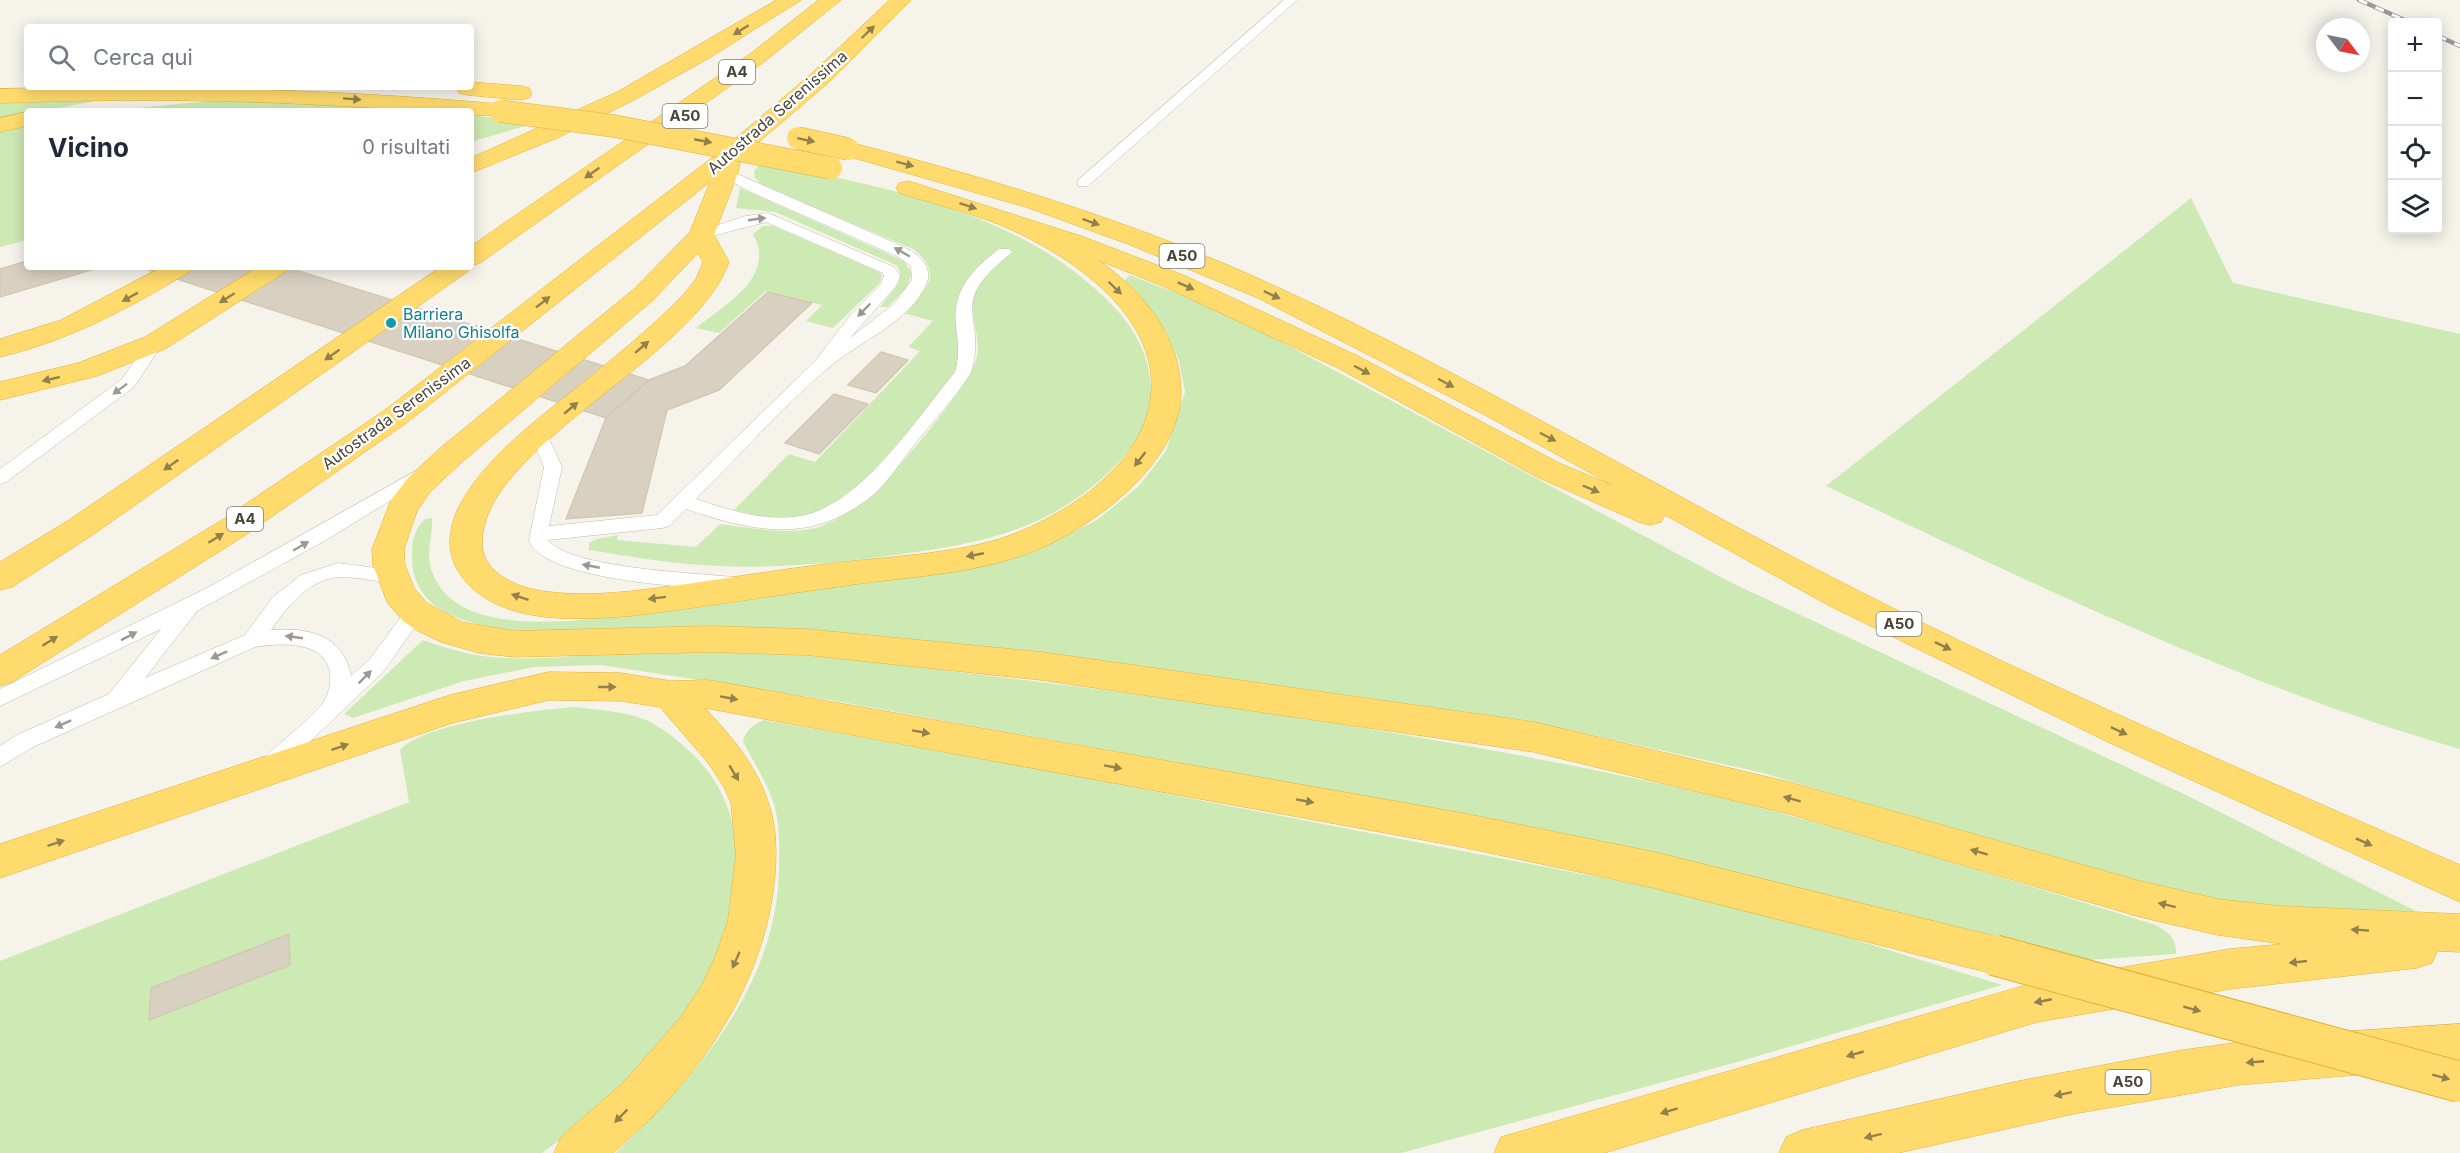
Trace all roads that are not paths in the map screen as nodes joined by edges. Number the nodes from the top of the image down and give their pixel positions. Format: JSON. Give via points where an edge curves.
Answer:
{"nodes":[{"id":1,"x":791,"y":0,"type":"edge"},
{"id":2,"x":831,"y":0,"type":"edge"},
{"id":3,"x":901,"y":0,"type":"edge"},
{"id":4,"x":1291,"y":0,"type":"edge"},
{"id":5,"x":24,"y":77,"type":"edge"},
{"id":6,"x":0,"y":78,"type":"edge"},
{"id":7,"x":474,"y":89,"type":"edge"},
{"id":8,"x":182,"y":91,"type":"junction"},
{"id":9,"x":0,"y":96,"type":"edge"},
{"id":10,"x":83,"y":108,"type":"edge"},
{"id":11,"x":462,"y":108,"type":"edge"},
{"id":12,"x":474,"y":109,"type":"edge"},
{"id":13,"x":24,"y":119,"type":"edge"},
{"id":14,"x":704,"y":120,"type":"dead end"},
{"id":15,"x":0,"y":125,"type":"edge"},
{"id":16,"x":737,"y":126,"type":"dead end"},
{"id":17,"x":558,"y":131,"type":"junction"},
{"id":18,"x":474,"y":148,"type":"edge"},
{"id":19,"x":728,"y":164,"type":"junction"},
{"id":20,"x":474,"y":165,"type":"edge"},
{"id":21,"x":1083,"y":183,"type":"dead end"},
{"id":22,"x":1014,"y":221,"type":"junction"},
{"id":23,"x":701,"y":235,"type":"junction"},
{"id":24,"x":1004,"y":252,"type":"dead end"},
{"id":25,"x":474,"y":256,"type":"edge"},
{"id":26,"x":175,"y":270,"type":"edge"},
{"id":27,"x":271,"y":270,"type":"edge"},
{"id":28,"x":454,"y":270,"type":"edge"},
{"id":29,"x":155,"y":343,"type":"junction"},
{"id":30,"x":0,"y":348,"type":"edge"},
{"id":31,"x":822,"y":364,"type":"junction"},
{"id":32,"x":0,"y":391,"type":"edge"},
{"id":33,"x":539,"y":434,"type":"junction"},
{"id":34,"x":450,"y":456,"type":"junction"},
{"id":35,"x":0,"y":478,"type":"edge"},
{"id":36,"x":683,"y":501,"type":"junction"},
{"id":37,"x":538,"y":534,"type":"junction"},
{"id":38,"x":392,"y":576,"type":"junction"},
{"id":39,"x":0,"y":578,"type":"edge"},
{"id":40,"x":753,"y":586,"type":"junction"},
{"id":41,"x":1842,"y":597,"type":"junction"},
{"id":42,"x":190,"y":605,"type":"junction"},
{"id":43,"x":415,"y":612,"type":"junction"},
{"id":44,"x":252,"y":640,"type":"junction"},
{"id":45,"x":0,"y":672,"type":"edge"},
{"id":46,"x":671,"y":695,"type":"junction"},
{"id":47,"x":0,"y":698,"type":"edge"},
{"id":48,"x":116,"y":700,"type":"junction"},
{"id":49,"x":333,"y":709,"type":"junction"},
{"id":50,"x":3,"y":752,"type":"edge"},
{"id":51,"x":261,"y":774,"type":"junction"},
{"id":52,"x":2,"y":858,"type":"edge"},
{"id":53,"x":2460,"y":884,"type":"edge"},
{"id":54,"x":2460,"y":933,"type":"edge"},
{"id":55,"x":2460,"y":944,"type":"edge"},
{"id":56,"x":2460,"y":1045,"type":"edge"},
{"id":57,"x":2460,"y":1082,"type":"edge"},
{"id":58,"x":576,"y":1153,"type":"edge"},
{"id":59,"x":1517,"y":1153,"type":"edge"},
{"id":60,"x":1802,"y":1153,"type":"edge"}],
"edges":[{"from":1,"to":17,"type":"highway","one_way":true,"via":[[671,72]]},
{"from":2,"to":25,"type":"highway","number":"A4","one_way":true,"via":[[757,58]]},
{"from":19,"to":3,"type":"highway","name":"Autostrada Serenissima","number":"A4","one_way":true},
{"from":4,"to":21,"type":"lane"},
{"from":5,"to":6,"type":"highway"},
{"from":7,"to":14,"type":"highway","number":"A50"},
{"from":8,"to":9,"type":"highway"},
{"from":8,"to":10,"type":"highway"},
{"from":8,"to":11,"type":"highway","one_way":true,"bridge":true},
{"from":12,"to":22,"type":"highway","one_way":true,"bridge":true,"via":[[636,130],[831,168]]},
{"from":13,"to":15,"type":"highway"},
{"from":16,"to":41,"type":"highway","number":"A50","one_way":true,"bridge":true,"via":[[848,149],[1035,202],[1267,292],[1497,409]]},
{"from":17,"to":18,"type":"highway"},
{"from":17,"to":20,"type":"highway"},
{"from":19,"to":23,"type":"highway"},
{"from":31,"to":19,"type":"lane","one_way":true,"via":[[884,321],[913,294],[921,268],[899,250],[758,190]]},
{"from":45,"to":19,"type":"highway","name":"Autostrada Serenissima","number":"A4","one_way":true,"via":[[232,528],[395,417]]},
{"from":22,"to":40,"type":"highway","one_way":true,"via":[[1060,246],[1103,277],[1155,337],[1165,362],[1167,407],[1142,457],[1091,505],[1061,525],[1022,543],[931,563]]},
{"from":22,"to":41,"type":"highway","one_way":true,"via":[[1119,258],[1262,320],[1548,470]]},
{"from":23,"to":31,"type":"lane","one_way":true,"via":[[768,217],[889,270],[892,276],[888,286],[859,315]]},
{"from":33,"to":23,"type":"highway","one_way":true,"via":[[698,295],[716,262]]},
{"from":23,"to":34,"type":"highway","via":[[643,295]]},
{"from":24,"to":36,"type":"lane","via":[[975,279],[965,296],[968,353],[963,374],[868,489],[853,501],[821,519],[790,525],[737,518]]},
{"from":26,"to":30,"type":"highway","one_way":true,"via":[[67,328]]},
{"from":27,"to":29,"type":"highway","one_way":true},
{"from":28,"to":39,"type":"highway","one_way":true,"via":[[80,528]]},
{"from":29,"to":32,"type":"highway","one_way":true,"via":[[87,370]]},
{"from":29,"to":35,"type":"lane","one_way":true,"via":[[128,383]]},
{"from":31,"to":36,"type":"lane"},
{"from":33,"to":37,"type":"lane","via":[[553,467]]},
{"from":40,"to":33,"type":"highway","one_way":true,"via":[[577,606],[549,605],[498,590],[472,564],[466,548],[467,534],[482,494],[509,460]]},
{"from":34,"to":38,"type":"highway","via":[[419,485],[402,508],[388,549]]},
{"from":42,"to":34,"type":"lane","one_way":true,"via":[[271,563]]},
{"from":36,"to":37,"type":"lane","via":[[662,521]]},
{"from":40,"to":37,"type":"lane","one_way":true,"via":[[571,562],[542,549]]},
{"from":38,"to":43,"type":"highway","via":[[399,593]]},
{"from":38,"to":44,"type":"lane","via":[[338,570],[308,580],[280,602]]},
{"from":41,"to":53,"type":"highway","number":"A50","one_way":true,"via":[[2121,732]]},
{"from":47,"to":42,"type":"lane","one_way":true},
{"from":42,"to":48,"type":"lane"},
{"from":49,"to":43,"type":"lane","one_way":true,"via":[[378,665]]},
{"from":54,"to":43,"type":"highway","one_way":true,"via":[[2279,926],[2218,917],[2140,899],[1789,798],[1523,735],[1041,666],[806,642],[710,639],[502,643],[453,633]]},
{"from":44,"to":48,"type":"lane","one_way":true},
{"from":49,"to":44,"type":"lane","one_way":true,"via":[[341,674],[327,650],[290,636]]},
{"from":51,"to":46,"type":"highway","one_way":true,"via":[[450,709],[549,686],[621,687]]},
{"from":46,"to":57,"type":"highway","one_way":true,"bridge":true,"via":[[708,694],[1462,830],[1654,870],[1994,955]]},
{"from":46,"to":58,"type":"highway","one_way":true,"via":[[725,758],[745,791],[756,825],[753,907],[739,957],[712,1006],[670,1064],[617,1120]]},
{"from":48,"to":50,"type":"lane","one_way":true},
{"from":49,"to":51,"type":"lane"},
{"from":52,"to":51,"type":"highway","one_way":true},
{"from":55,"to":59,"type":"highway","one_way":true,"via":[[2229,969],[2037,1002]]},
{"from":56,"to":60,"type":"highway","number":"A50","one_way":true,"via":[[2240,1063],[2092,1088]]}]}
